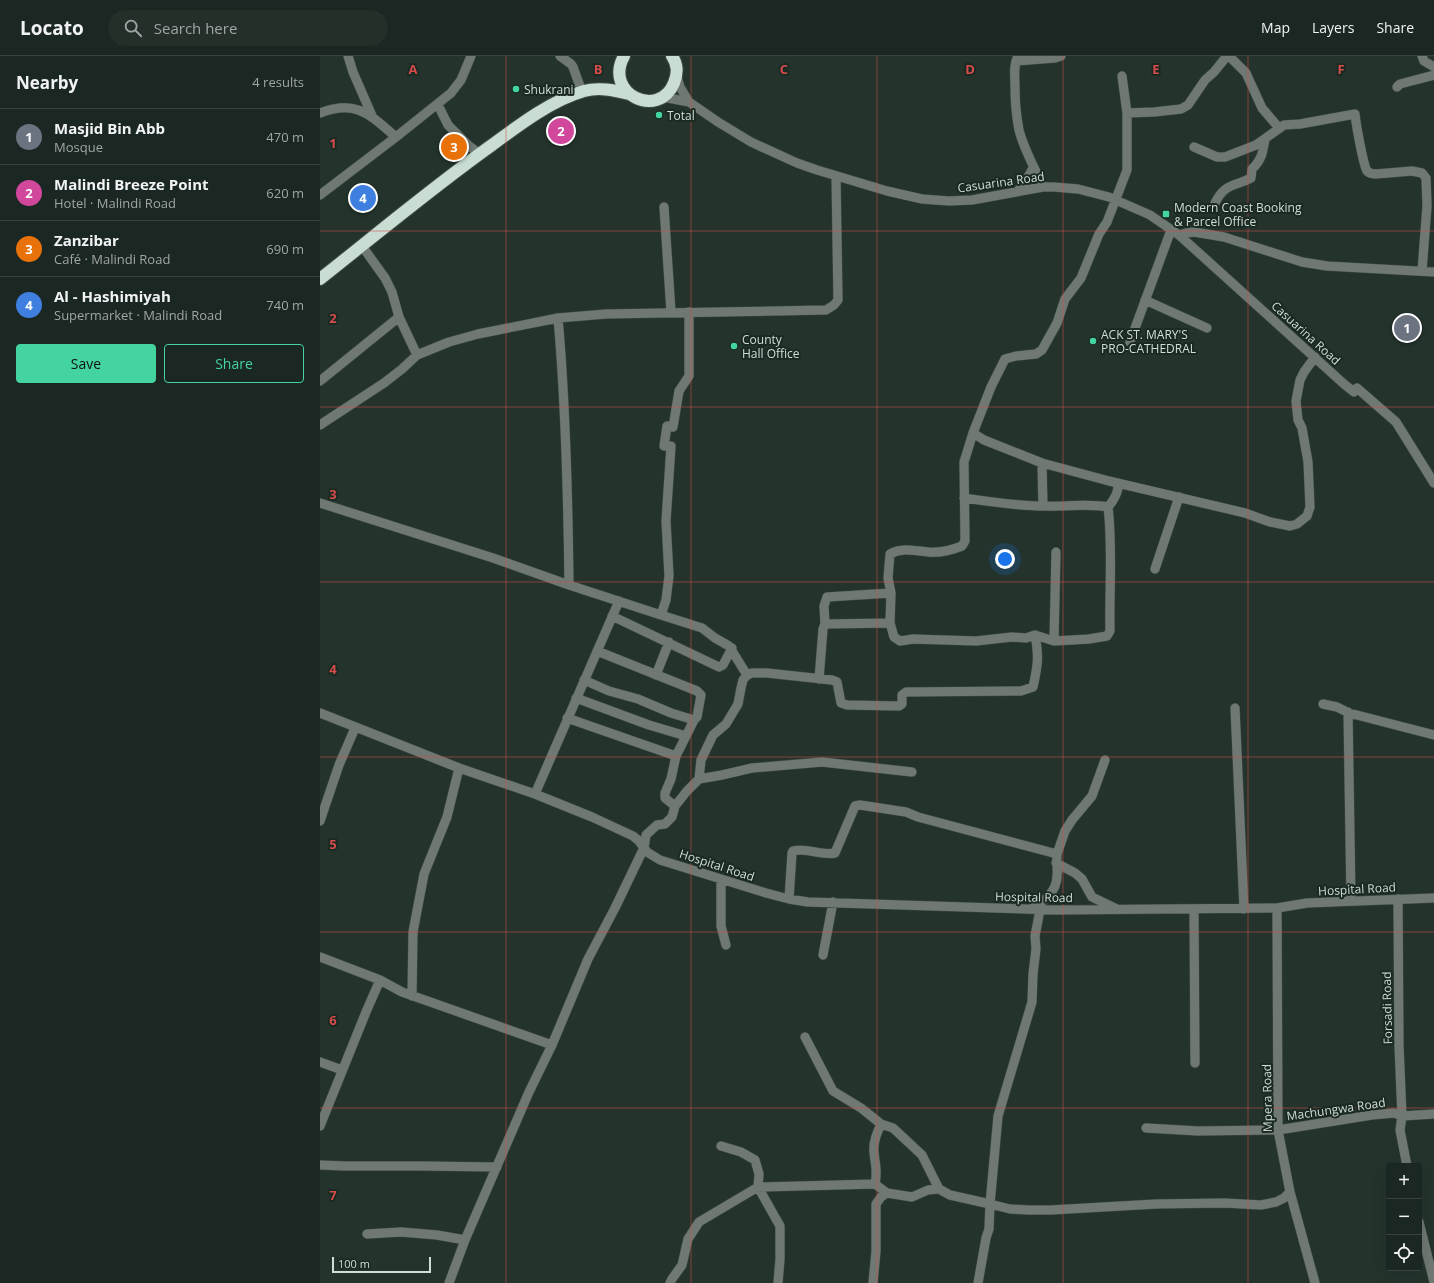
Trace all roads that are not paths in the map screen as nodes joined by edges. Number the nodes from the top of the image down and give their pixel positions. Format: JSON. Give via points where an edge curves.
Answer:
{"nodes":[{"id":1,"x":348,"y":56,"type":"edge"},
{"id":2,"x":470,"y":56,"type":"edge"},
{"id":3,"x":560,"y":56,"type":"edge"},
{"id":4,"x":624,"y":56,"type":"edge"},
{"id":5,"x":672,"y":56,"type":"edge"},
{"id":6,"x":1061,"y":56,"type":"edge"},
{"id":7,"x":1228,"y":56,"type":"edge"},
{"id":8,"x":1422,"y":56,"type":"edge"},
{"id":9,"x":1017,"y":58,"type":"edge"},
{"id":10,"x":1434,"y":68,"type":"edge"},
{"id":11,"x":619,"y":74,"type":"junction"},
{"id":12,"x":1434,"y":75,"type":"edge"},
{"id":13,"x":1122,"y":76,"type":"dead end"},
{"id":14,"x":677,"y":77,"type":"junction"},
{"id":15,"x":1397,"y":87,"type":"dead end"},
{"id":16,"x":595,"y":89,"type":"junction"},
{"id":17,"x":582,"y":92,"type":"junction"},
{"id":18,"x":628,"y":94,"type":"junction"},
{"id":19,"x":663,"y":97,"type":"junction"},
{"id":20,"x":689,"y":102,"type":"junction"},
{"id":21,"x":438,"y":105,"type":"junction"},
{"id":22,"x":320,"y":113,"type":"edge"},
{"id":23,"x":1127,"y":113,"type":"junction"},
{"id":24,"x":373,"y":118,"type":"junction"},
{"id":25,"x":1279,"y":128,"type":"junction"},
{"id":26,"x":396,"y":137,"type":"junction"},
{"id":27,"x":1265,"y":139,"type":"junction"},
{"id":28,"x":1194,"y":147,"type":"dead end"},
{"id":29,"x":480,"y":154,"type":"junction"},
{"id":30,"x":1034,"y":169,"type":"junction"},
{"id":31,"x":836,"y":176,"type":"junction"},
{"id":32,"x":1054,"y":186,"type":"junction"},
{"id":33,"x":1040,"y":188,"type":"junction"},
{"id":34,"x":1017,"y":192,"type":"junction"},
{"id":35,"x":320,"y":195,"type":"edge"},
{"id":36,"x":1115,"y":200,"type":"junction"},
{"id":37,"x":1215,"y":202,"type":"dead end"},
{"id":38,"x":664,"y":207,"type":"dead end"},
{"id":39,"x":1171,"y":230,"type":"junction"},
{"id":40,"x":1179,"y":235,"type":"junction"},
{"id":41,"x":362,"y":246,"type":"junction"},
{"id":42,"x":1422,"y":271,"type":"junction"},
{"id":43,"x":1434,"y":272,"type":"edge"},
{"id":44,"x":320,"y":279,"type":"edge"},
{"id":45,"x":1145,"y":300,"type":"junction"},
{"id":46,"x":671,"y":312,"type":"junction"},
{"id":47,"x":689,"y":312,"type":"junction"},
{"id":48,"x":399,"y":318,"type":"junction"},
{"id":49,"x":558,"y":318,"type":"junction"},
{"id":50,"x":1207,"y":328,"type":"dead end"},
{"id":51,"x":1130,"y":342,"type":"dead end"},
{"id":52,"x":417,"y":355,"type":"junction"},
{"id":53,"x":1315,"y":357,"type":"junction"},
{"id":54,"x":320,"y":381,"type":"edge"},
{"id":55,"x":320,"y":425,"type":"edge"},
{"id":56,"x":973,"y":433,"type":"junction"},
{"id":57,"x":1042,"y":463,"type":"junction"},
{"id":58,"x":1118,"y":483,"type":"junction"},
{"id":59,"x":1434,"y":483,"type":"edge"},
{"id":60,"x":1179,"y":497,"type":"junction"},
{"id":61,"x":964,"y":498,"type":"junction"},
{"id":62,"x":320,"y":503,"type":"edge"},
{"id":63,"x":1043,"y":506,"type":"junction"},
{"id":64,"x":1108,"y":507,"type":"junction"},
{"id":65,"x":1056,"y":552,"type":"dead end"},
{"id":66,"x":1156,"y":570,"type":"dead end"},
{"id":67,"x":569,"y":585,"type":"junction"},
{"id":68,"x":891,"y":593,"type":"junction"},
{"id":69,"x":619,"y":601,"type":"junction"},
{"id":70,"x":661,"y":615,"type":"junction"},
{"id":71,"x":612,"y":616,"type":"junction"},
{"id":72,"x":890,"y":623,"type":"junction"},
{"id":73,"x":826,"y":624,"type":"junction"},
{"id":74,"x":1035,"y":635,"type":"junction"},
{"id":75,"x":1054,"y":641,"type":"junction"},
{"id":76,"x":669,"y":642,"type":"junction"},
{"id":77,"x":732,"y":648,"type":"junction"},
{"id":78,"x":597,"y":651,"type":"junction"},
{"id":79,"x":656,"y":675,"type":"junction"},
{"id":80,"x":747,"y":675,"type":"junction"},
{"id":81,"x":819,"y":679,"type":"junction"},
{"id":82,"x":584,"y":680,"type":"junction"},
{"id":83,"x":576,"y":698,"type":"junction"},
{"id":84,"x":1322,"y":704,"type":"dead end"},
{"id":85,"x":1235,"y":708,"type":"dead end"},
{"id":86,"x":1348,"y":712,"type":"junction"},
{"id":87,"x":320,"y":713,"type":"edge"},
{"id":88,"x":567,"y":718,"type":"junction"},
{"id":89,"x":694,"y":720,"type":"junction"},
{"id":90,"x":355,"y":728,"type":"junction"},
{"id":91,"x":1434,"y":735,"type":"edge"},
{"id":92,"x":686,"y":736,"type":"junction"},
{"id":93,"x":676,"y":756,"type":"junction"},
{"id":94,"x":1106,"y":760,"type":"dead end"},
{"id":95,"x":459,"y":768,"type":"junction"},
{"id":96,"x":912,"y":772,"type":"dead end"},
{"id":97,"x":699,"y":779,"type":"junction"},
{"id":98,"x":535,"y":794,"type":"junction"},
{"id":99,"x":675,"y":806,"type":"junction"},
{"id":100,"x":320,"y":821,"type":"edge"},
{"id":101,"x":644,"y":848,"type":"junction"},
{"id":102,"x":1057,"y":858,"type":"junction"},
{"id":103,"x":721,"y":880,"type":"junction"},
{"id":104,"x":1434,"y":898,"type":"edge"},
{"id":105,"x":788,"y":899,"type":"junction"},
{"id":106,"x":1398,"y":899,"type":"junction"},
{"id":107,"x":1351,"y":900,"type":"junction"},
{"id":108,"x":833,"y":902,"type":"junction"},
{"id":109,"x":1276,"y":908,"type":"junction"},
{"id":110,"x":1035,"y":909,"type":"junction"},
{"id":111,"x":1194,"y":909,"type":"junction"},
{"id":112,"x":1244,"y":909,"type":"junction"},
{"id":113,"x":1119,"y":910,"type":"junction"},
{"id":114,"x":726,"y":945,"type":"dead end"},
{"id":115,"x":823,"y":955,"type":"dead end"},
{"id":116,"x":320,"y":957,"type":"edge"},
{"id":117,"x":380,"y":980,"type":"junction"},
{"id":118,"x":412,"y":996,"type":"junction"},
{"id":119,"x":805,"y":1037,"type":"dead end"},
{"id":120,"x":552,"y":1045,"type":"junction"},
{"id":121,"x":320,"y":1062,"type":"edge"},
{"id":122,"x":1195,"y":1063,"type":"dead end"},
{"id":123,"x":342,"y":1070,"type":"junction"},
{"id":124,"x":1434,"y":1114,"type":"edge"},
{"id":125,"x":1402,"y":1116,"type":"junction"},
{"id":126,"x":881,"y":1124,"type":"junction"},
{"id":127,"x":320,"y":1126,"type":"edge"},
{"id":128,"x":1146,"y":1128,"type":"dead end"},
{"id":129,"x":1278,"y":1130,"type":"junction"},
{"id":130,"x":721,"y":1146,"type":"dead end"},
{"id":131,"x":1406,"y":1163,"type":"edge"},
{"id":132,"x":320,"y":1165,"type":"edge"},
{"id":133,"x":498,"y":1167,"type":"junction"},
{"id":134,"x":875,"y":1184,"type":"junction"},
{"id":135,"x":758,"y":1188,"type":"junction"},
{"id":136,"x":939,"y":1189,"type":"junction"},
{"id":137,"x":1290,"y":1192,"type":"junction"},
{"id":138,"x":887,"y":1193,"type":"junction"},
{"id":139,"x":990,"y":1204,"type":"junction"},
{"id":140,"x":367,"y":1234,"type":"dead end"},
{"id":141,"x":1422,"y":1234,"type":"edge"},
{"id":142,"x":465,"y":1240,"type":"junction"},
{"id":143,"x":1434,"y":1282,"type":"edge"},
{"id":144,"x":450,"y":1283,"type":"edge"},
{"id":145,"x":670,"y":1283,"type":"edge"},
{"id":146,"x":778,"y":1283,"type":"edge"},
{"id":147,"x":873,"y":1283,"type":"edge"},
{"id":148,"x":978,"y":1283,"type":"edge"},
{"id":149,"x":1315,"y":1283,"type":"edge"}],
"edges":[{"from":1,"to":24,"type":"street"},
{"from":2,"to":21,"type":"street","via":[[456,87]]},
{"from":3,"to":17,"type":"street","via":[[573,67]]},
{"from":4,"to":11,"type":"highway"},
{"from":5,"to":14,"type":"highway"},
{"from":6,"to":9,"type":"street"},
{"from":7,"to":23,"type":"street","via":[[1205,80],[1188,105],[1181,109]]},
{"from":7,"to":25,"type":"street","via":[[1246,74],[1262,108]]},
{"from":8,"to":10,"type":"street","via":[[1424,61]]},
{"from":9,"to":30,"type":"street","via":[[1014,72],[1019,130]]},
{"from":11,"to":16,"type":"highway"},
{"from":11,"to":18,"type":"highway"},
{"from":12,"to":15,"type":"street"},
{"from":13,"to":23,"type":"street"},
{"from":14,"to":19,"type":"highway","via":[[672,89]]},
{"from":14,"to":20,"type":"street"},
{"from":16,"to":17,"type":"highway"},
{"from":16,"to":18,"type":"highway"},
{"from":17,"to":29,"type":"highway","via":[[536,114]]},
{"from":18,"to":19,"type":"highway","via":[[645,101]]},
{"from":19,"to":20,"type":"street"},
{"from":20,"to":31,"type":"street","name":"Casuarina Road","via":[[738,134],[781,157]]},
{"from":21,"to":26,"type":"street"},
{"from":21,"to":29,"type":"street","via":[[448,125]]},
{"from":22,"to":24,"type":"street","via":[[349,107]]},
{"from":23,"to":36,"type":"street","via":[[1127,170]]},
{"from":24,"to":26,"type":"street"},
{"from":25,"to":27,"type":"street"},
{"from":25,"to":42,"type":"street","via":[[1355,114],[1364,161],[1371,174],[1412,171],[1425,175],[1427,206]]},
{"from":26,"to":35,"type":"street"},
{"from":27,"to":28,"type":"street","via":[[1225,157]]},
{"from":27,"to":37,"type":"street","via":[[1263,155],[1252,169],[1251,178],[1228,186]]},
{"from":29,"to":41,"type":"highway"},
{"from":30,"to":32,"type":"street"},
{"from":30,"to":33,"type":"street"},
{"from":30,"to":34,"type":"street"},
{"from":31,"to":34,"type":"street","name":"Casuarina Road","via":[[929,200],[972,200]]},
{"from":31,"to":47,"type":"street","via":[[838,300],[834,305],[826,310]]},
{"from":32,"to":33,"type":"street","name":"Casuarina Road"},
{"from":32,"to":36,"type":"street","name":"Casuarina Road","via":[[1091,192]]},
{"from":33,"to":34,"type":"street","name":"Casuarina Road"},
{"from":36,"to":39,"type":"street","name":"Casuarina Road","via":[[1150,215]]},
{"from":36,"to":56,"type":"street","via":[[1081,278],[1065,299],[1057,323],[1042,350],[1036,354],[1005,359]]},
{"from":38,"to":46,"type":"street"},
{"from":39,"to":40,"type":"street","name":"Casuarina Road"},
{"from":39,"to":45,"type":"street"},
{"from":40,"to":42,"type":"street","via":[[1194,232],[1224,237],[1302,262],[1327,266]]},
{"from":40,"to":53,"type":"street","name":"Casuarina Road"},
{"from":41,"to":44,"type":"highway"},
{"from":41,"to":48,"type":"street","via":[[385,278]]},
{"from":42,"to":43,"type":"street"},
{"from":45,"to":50,"type":"street"},
{"from":45,"to":51,"type":"street"},
{"from":46,"to":47,"type":"street"},
{"from":46,"to":49,"type":"street"},
{"from":47,"to":70,"type":"street","via":[[689,376],[679,391],[673,427],[667,426],[664,446],[671,446],[666,521],[669,576]]},
{"from":48,"to":52,"type":"street"},
{"from":48,"to":54,"type":"street"},
{"from":49,"to":52,"type":"street","via":[[478,334]]},
{"from":49,"to":67,"type":"street","via":[[568,481]]},
{"from":52,"to":55,"type":"street","via":[[384,383]]},
{"from":53,"to":59,"type":"street","name":"Casuarina Road","via":[[1354,392],[1357,388],[1396,422]]},
{"from":53,"to":60,"type":"street","via":[[1300,380],[1296,401],[1308,462],[1310,505],[1309,513],[1304,519],[1297,524],[1284,525]]},
{"from":56,"to":57,"type":"street","via":[[984,440]]},
{"from":56,"to":61,"type":"street","via":[[965,457]]},
{"from":57,"to":58,"type":"street"},
{"from":57,"to":63,"type":"street"},
{"from":58,"to":60,"type":"street"},
{"from":58,"to":64,"type":"street","via":[[1118,491]]},
{"from":60,"to":66,"type":"street"},
{"from":61,"to":63,"type":"street"},
{"from":61,"to":68,"type":"street","via":[[965,541],[962,546],[930,553],[896,550],[890,554],[888,578]]},
{"from":62,"to":67,"type":"street"},
{"from":63,"to":64,"type":"street"},
{"from":64,"to":75,"type":"street","via":[[1111,543],[1110,634],[1103,637]]},
{"from":65,"to":75,"type":"street"},
{"from":67,"to":69,"type":"street"},
{"from":68,"to":72,"type":"street"},
{"from":68,"to":73,"type":"street","via":[[827,597],[824,606]]},
{"from":69,"to":70,"type":"street"},
{"from":69,"to":71,"type":"street"},
{"from":70,"to":77,"type":"street","via":[[702,628]]},
{"from":71,"to":76,"type":"street"},
{"from":71,"to":78,"type":"street"},
{"from":72,"to":73,"type":"street"},
{"from":72,"to":74,"type":"street","via":[[894,637],[900,640],[976,641],[1026,638]]},
{"from":73,"to":81,"type":"street","via":[[823,629]]},
{"from":74,"to":75,"type":"street"},
{"from":74,"to":81,"type":"street","via":[[1038,666],[1033,686],[1021,691],[906,692],[902,695],[902,704],[899,706],[847,705],[841,703],[837,682]]},
{"from":76,"to":77,"type":"street","via":[[719,667],[723,665]]},
{"from":76,"to":79,"type":"street"},
{"from":77,"to":80,"type":"street"},
{"from":78,"to":79,"type":"street"},
{"from":78,"to":82,"type":"street"},
{"from":79,"to":89,"type":"street","via":[[701,694],[697,717]]},
{"from":80,"to":81,"type":"street","via":[[767,673]]},
{"from":80,"to":97,"type":"street","via":[[740,688],[738,704],[726,724],[714,735],[702,760]]},
{"from":82,"to":83,"type":"street"},
{"from":82,"to":89,"type":"street"},
{"from":83,"to":88,"type":"street"},
{"from":83,"to":92,"type":"street","via":[[649,726]]},
{"from":84,"to":86,"type":"street"},
{"from":85,"to":112,"type":"street"},
{"from":86,"to":91,"type":"street"},
{"from":86,"to":107,"type":"street"},
{"from":87,"to":90,"type":"street","name":"Hospital Road"},
{"from":88,"to":93,"type":"street"},
{"from":88,"to":98,"type":"street"},
{"from":89,"to":92,"type":"street"},
{"from":90,"to":95,"type":"street","name":"Hospital Road"},
{"from":90,"to":100,"type":"street"},
{"from":92,"to":93,"type":"street"},
{"from":93,"to":99,"type":"street","via":[[665,796]]},
{"from":94,"to":102,"type":"street","via":[[1092,796],[1065,831]]},
{"from":95,"to":98,"type":"street","name":"Hospital Road"},
{"from":95,"to":118,"type":"street","via":[[447,817],[424,874],[413,932]]},
{"from":96,"to":97,"type":"street","via":[[822,762],[752,768]]},
{"from":97,"to":99,"type":"street"},
{"from":98,"to":101,"type":"street","name":"Hospital Road","via":[[633,836]]},
{"from":99,"to":101,"type":"street","via":[[672,817],[665,824],[657,826],[646,835]]},
{"from":101,"to":103,"type":"street","name":"Hospital Road","via":[[660,860]]},
{"from":101,"to":120,"type":"street","via":[[588,959]]},
{"from":102,"to":105,"type":"street","via":[[906,812],[860,805],[855,806],[835,854],[793,851]]},
{"from":102,"to":110,"type":"street","via":[[1055,885],[1050,895]]},
{"from":102,"to":113,"type":"street","via":[[1082,879],[1092,897]]},
{"from":103,"to":105,"type":"street","name":"Hospital Road"},
{"from":103,"to":114,"type":"street","via":[[721,926]]},
{"from":104,"to":106,"type":"street","name":"Hospital Road"},
{"from":105,"to":108,"type":"street","name":"Hospital Road"},
{"from":106,"to":107,"type":"street","name":"Hospital Road"},
{"from":106,"to":125,"type":"street","name":"Forsadi Road"},
{"from":107,"to":109,"type":"street","name":"Hospital Road"},
{"from":108,"to":110,"type":"street","name":"Hospital Road"},
{"from":108,"to":115,"type":"street"},
{"from":109,"to":112,"type":"street","name":"Hospital Road"},
{"from":109,"to":129,"type":"street","name":"Mpera Road"},
{"from":110,"to":113,"type":"street","name":"Hospital Road"},
{"from":110,"to":139,"type":"street","via":[[1036,949],[1032,1002],[998,1116]]},
{"from":111,"to":112,"type":"street","name":"Hospital Road"},
{"from":111,"to":113,"type":"street","name":"Hospital Road"},
{"from":111,"to":122,"type":"street"},
{"from":116,"to":117,"type":"street"},
{"from":117,"to":118,"type":"street"},
{"from":117,"to":123,"type":"street"},
{"from":118,"to":120,"type":"street"},
{"from":119,"to":126,"type":"street","via":[[833,1091]]},
{"from":120,"to":133,"type":"street","via":[[529,1092]]},
{"from":121,"to":123,"type":"street"},
{"from":123,"to":127,"type":"street"},
{"from":124,"to":125,"type":"street","name":"Machungwa Road"},
{"from":125,"to":129,"type":"street","name":"Machungwa Road","via":[[1394,1113],[1372,1115]]},
{"from":125,"to":131,"type":"street","name":"Forsadi Road","via":[[1400,1130]]},
{"from":126,"to":134,"type":"street","via":[[875,1138]]},
{"from":126,"to":136,"type":"street","via":[[893,1128],[922,1155]]},
{"from":128,"to":129,"type":"street","name":"Machungwa Road","via":[[1198,1131]]},
{"from":129,"to":137,"type":"street","name":"Mpera Road"},
{"from":130,"to":135,"type":"street","via":[[741,1152],[754,1160]]},
{"from":132,"to":133,"type":"street"},
{"from":133,"to":142,"type":"street"},
{"from":134,"to":135,"type":"street"},
{"from":134,"to":138,"type":"street"},
{"from":135,"to":145,"type":"street","via":[[699,1222],[688,1239],[682,1265]]},
{"from":135,"to":146,"type":"street","via":[[780,1226]]},
{"from":136,"to":138,"type":"street","via":[[928,1190],[912,1197]]},
{"from":136,"to":139,"type":"street","via":[[950,1195]]},
{"from":137,"to":139,"type":"street","via":[[1276,1202],[1261,1205],[1156,1204],[1028,1210]]},
{"from":137,"to":149,"type":"street","name":"Mpera Road"},
{"from":138,"to":147,"type":"street","via":[[876,1204]]},
{"from":139,"to":148,"type":"street","via":[[989,1229]]},
{"from":140,"to":142,"type":"street","via":[[401,1232]]},
{"from":141,"to":143,"type":"street"},
{"from":142,"to":144,"type":"street"}]}
